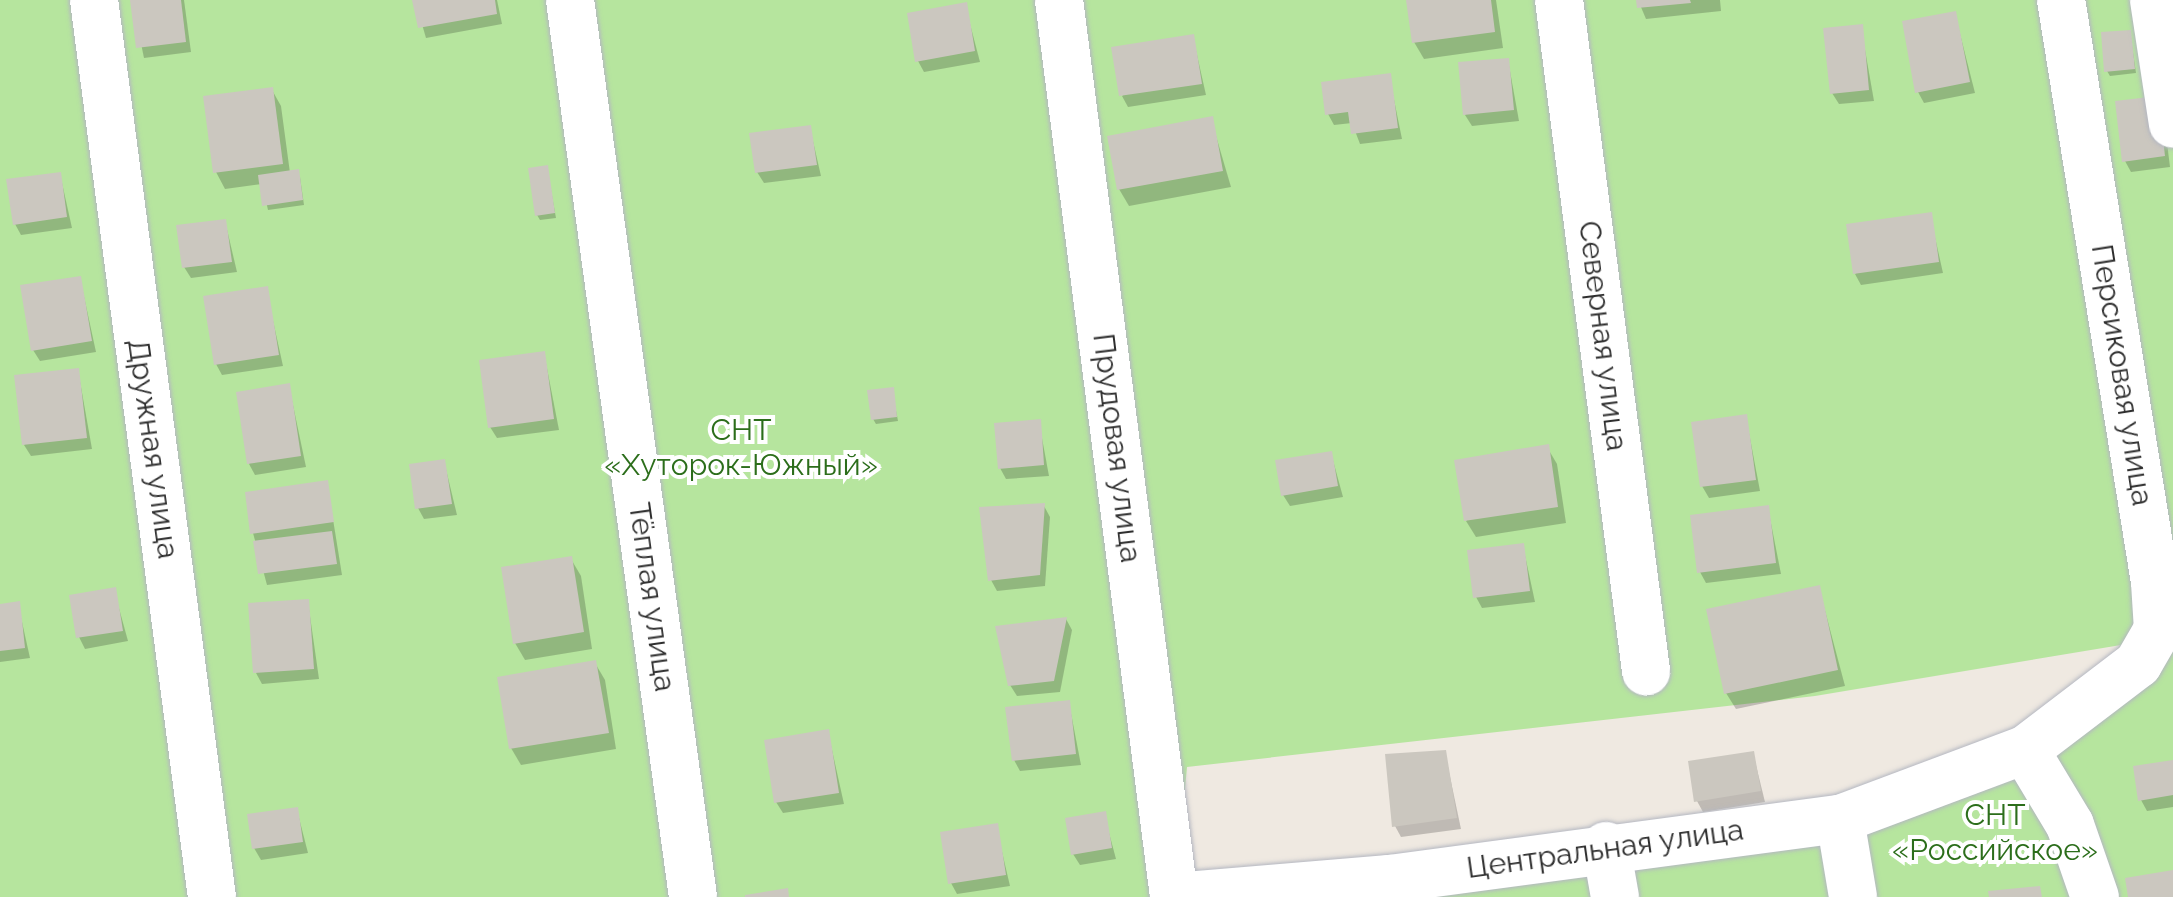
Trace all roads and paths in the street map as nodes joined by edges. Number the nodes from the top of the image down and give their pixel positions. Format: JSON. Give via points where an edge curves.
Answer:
{"nodes":[{"id":1,"x":94,"y":0,"type":"edge"},
{"id":2,"x":570,"y":0,"type":"edge"},
{"id":3,"x":1059,"y":0,"type":"edge"},
{"id":4,"x":1559,"y":0,"type":"edge"},
{"id":5,"x":2061,"y":0,"type":"edge"},
{"id":6,"x":2154,"y":0,"type":"edge"},
{"id":7,"x":2173,"y":124,"type":"edge"},
{"id":8,"x":1646,"y":671,"type":"dead end"},
{"id":9,"x":2024,"y":750,"type":"junction"},
{"id":10,"x":1840,"y":819,"type":"junction"},
{"id":11,"x":1606,"y":846,"type":"junction"},
{"id":12,"x":1391,"y":888,"type":"edge"},
{"id":13,"x":212,"y":897,"type":"edge"},
{"id":14,"x":693,"y":897,"type":"edge"},
{"id":15,"x":1174,"y":897,"type":"edge"},
{"id":16,"x":1614,"y":897,"type":"edge"},
{"id":17,"x":1852,"y":897,"type":"edge"},
{"id":18,"x":2095,"y":897,"type":"edge"}],
"edges":[{"from":1,"to":13,"type":"street","name":"Дружная улица"},
{"from":2,"to":14,"type":"street","name":"Тёплая улица"},
{"from":3,"to":15,"type":"street","name":"Прудовая улица"},
{"from":4,"to":8,"type":"street","name":"Северная улица"},
{"from":5,"to":9,"type":"street","name":"Персиковая улица","via":[[2158,630],[2138,664]]},
{"from":6,"to":7,"type":"street"},
{"from":9,"to":10,"type":"street","name":"Центральная улица"},
{"from":9,"to":18,"type":"street","via":[[2070,825]]},
{"from":10,"to":11,"type":"street","name":"Центральная улица"},
{"from":10,"to":17,"type":"street"},
{"from":11,"to":12,"type":"street","name":"Центральная улица"},
{"from":11,"to":16,"type":"street"},
{"from":12,"to":15,"type":"street","name":"Центральная улица"}]}
